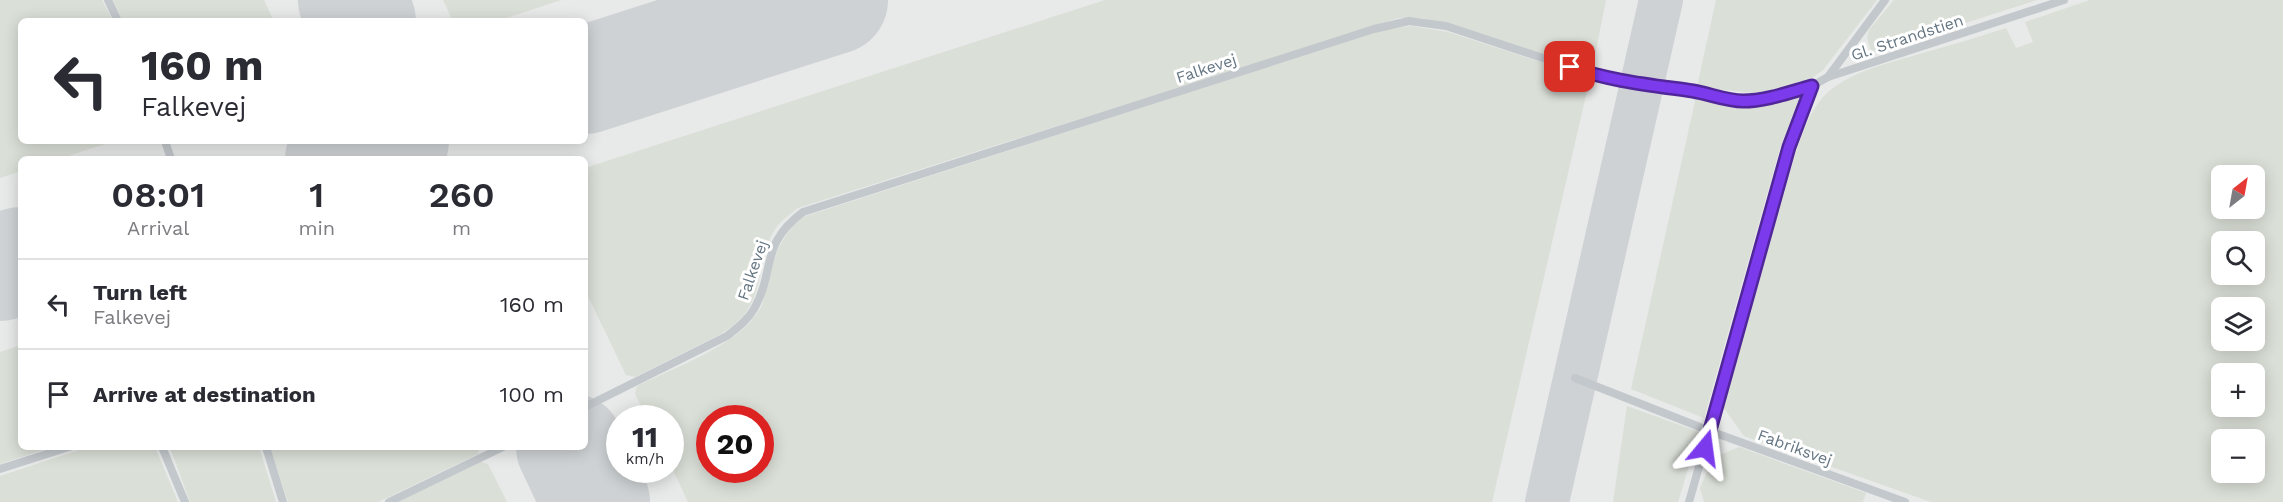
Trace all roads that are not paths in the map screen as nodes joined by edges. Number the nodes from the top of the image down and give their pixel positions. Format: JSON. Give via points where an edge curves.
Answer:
{"nodes":[{"id":1,"x":108,"y":0,"type":"edge"},
{"id":2,"x":1885,"y":0,"type":"edge"},
{"id":3,"x":2064,"y":0,"type":"edge"},
{"id":4,"x":117,"y":18,"type":"edge"},
{"id":5,"x":1828,"y":77,"type":"junction"},
{"id":6,"x":1812,"y":86,"type":"junction"},
{"id":7,"x":1575,"y":378,"type":"dead end"},
{"id":8,"x":588,"y":406,"type":"edge"},
{"id":9,"x":1710,"y":430,"type":"junction"},
{"id":10,"x":60,"y":450,"type":"edge"},
{"id":11,"x":163,"y":450,"type":"edge"},
{"id":12,"x":267,"y":450,"type":"edge"},
{"id":13,"x":497,"y":450,"type":"edge"},
{"id":14,"x":0,"y":469,"type":"edge"},
{"id":15,"x":185,"y":502,"type":"edge"},
{"id":16,"x":283,"y":502,"type":"edge"},
{"id":17,"x":389,"y":502,"type":"edge"},
{"id":18,"x":1689,"y":502,"type":"edge"},
{"id":19,"x":1905,"y":502,"type":"edge"}],
"edges":[{"from":1,"to":4,"type":"lane"},
{"from":2,"to":5,"type":"lane","name":"Falkevej"},
{"from":3,"to":5,"type":"lane","name":"Gl. Strandstien"},
{"from":5,"to":6,"type":"lane","name":"Falkevej"},
{"from":6,"to":8,"type":"lane","name":"Falkevej","via":[[1742,101],[1591,74],[1446,26],[1401,22],[802,212],[780,232],[746,321],[727,336]]},
{"from":6,"to":9,"type":"lane","via":[[1789,147]]},
{"from":7,"to":9,"type":"lane","name":"Fabriksvej"},
{"from":9,"to":18,"type":"lane"},
{"from":9,"to":19,"type":"lane","name":"Fabriksvej"},
{"from":10,"to":14,"type":"lane"},
{"from":11,"to":15,"type":"lane"},
{"from":12,"to":16,"type":"lane"},
{"from":13,"to":17,"type":"lane"}]}
